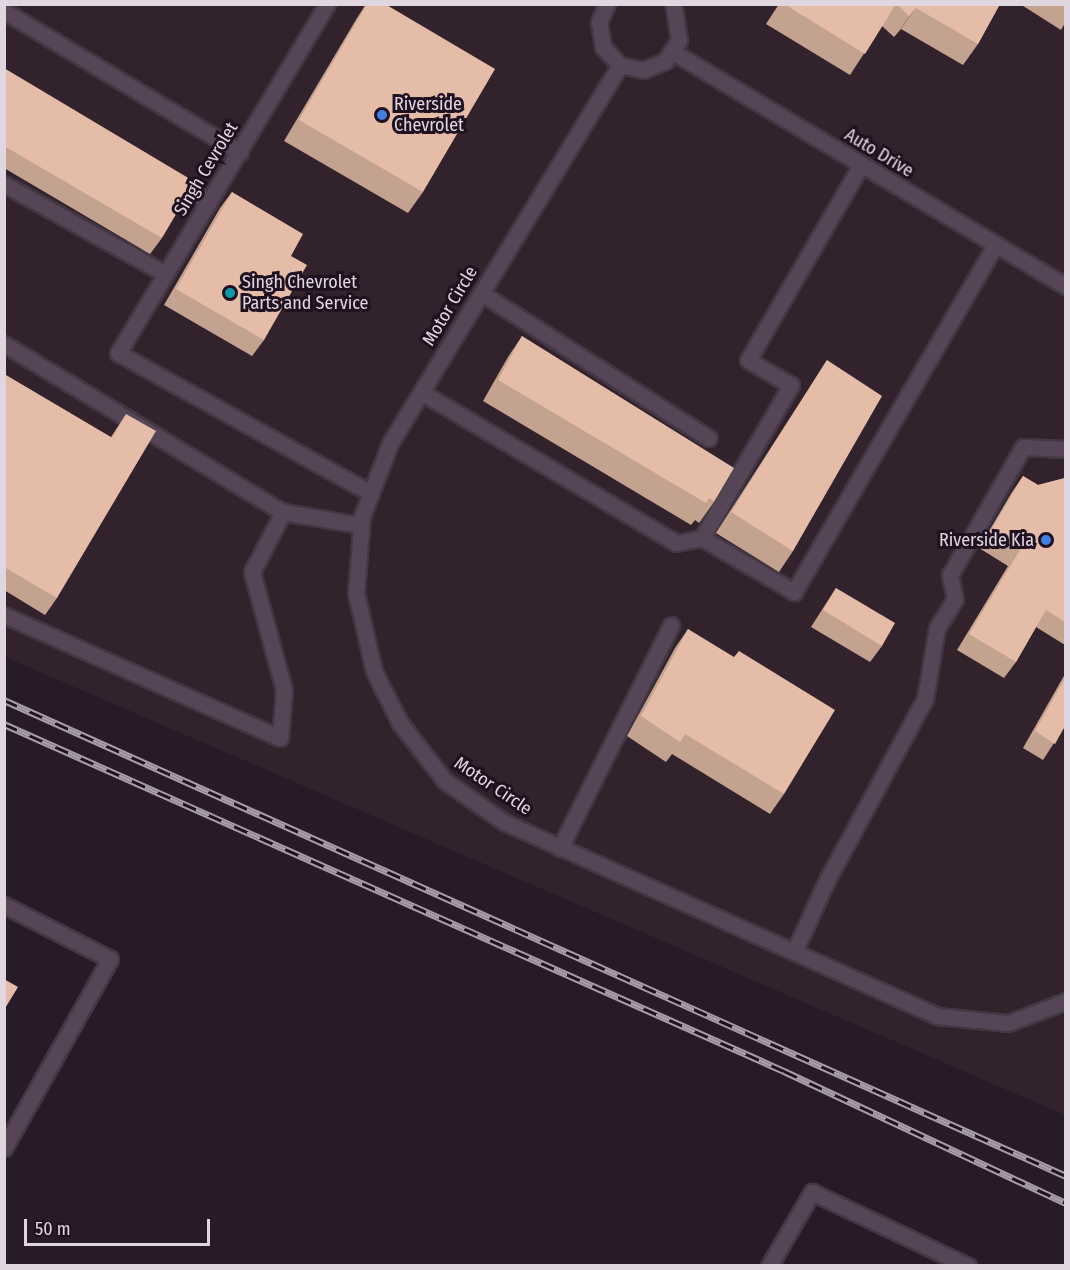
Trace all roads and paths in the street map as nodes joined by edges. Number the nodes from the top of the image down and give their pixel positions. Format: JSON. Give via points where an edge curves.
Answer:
{"nodes":[{"id":1,"x":327,"y":4,"type":"edge"},
{"id":2,"x":673,"y":4,"type":"edge"},
{"id":3,"x":601,"y":6,"type":"edge"},
{"id":4,"x":4,"y":11,"type":"edge"},
{"id":5,"x":674,"y":52,"type":"junction"},
{"id":6,"x":620,"y":65,"type":"junction"},
{"id":7,"x":240,"y":152,"type":"junction"},
{"id":8,"x":861,"y":165,"type":"junction"},
{"id":9,"x":158,"y":171,"type":"edge"},
{"id":10,"x":4,"y":184,"type":"edge"},
{"id":11,"x":210,"y":202,"type":"junction"},
{"id":12,"x":996,"y":244,"type":"junction"},
{"id":13,"x":166,"y":274,"type":"junction"},
{"id":14,"x":1065,"y":286,"type":"edge"},
{"id":15,"x":481,"y":293,"type":"junction"},
{"id":16,"x":4,"y":344,"type":"edge"},
{"id":17,"x":421,"y":393,"type":"junction"},
{"id":18,"x":709,"y":438,"type":"dead end"},
{"id":19,"x":1065,"y":448,"type":"edge"},
{"id":20,"x":371,"y":493,"type":"junction"},
{"id":21,"x":283,"y":512,"type":"junction"},
{"id":22,"x":361,"y":525,"type":"junction"},
{"id":23,"x":702,"y":538,"type":"junction"},
{"id":24,"x":4,"y":615,"type":"edge"},
{"id":25,"x":671,"y":625,"type":"dead end"},
{"id":26,"x":560,"y":848,"type":"junction"},
{"id":27,"x":4,"y":905,"type":"edge"},
{"id":28,"x":794,"y":952,"type":"junction"},
{"id":29,"x":1065,"y":1001,"type":"edge"},
{"id":30,"x":4,"y":1148,"type":"edge"},
{"id":31,"x":769,"y":1266,"type":"edge"},
{"id":32,"x":968,"y":1266,"type":"edge"}],
"edges":[{"from":1,"to":7,"type":"street","name":"Singh Cevrolet"},
{"from":2,"to":5,"type":"street","via":[[681,27]]},
{"from":3,"to":6,"type":"street","via":[[603,47]]},
{"from":4,"to":7,"type":"street"},
{"from":5,"to":6,"type":"street","via":[[644,70]]},
{"from":5,"to":8,"type":"street","name":"Auto Drive"},
{"from":6,"to":15,"type":"street","name":"Motor Circle"},
{"from":7,"to":11,"type":"street","name":"Singh Cevrolet"},
{"from":8,"to":12,"type":"street","name":"Auto Drive"},
{"from":8,"to":23,"type":"street","via":[[748,360],[791,385]]},
{"from":9,"to":11,"type":"street"},
{"from":10,"to":13,"type":"street"},
{"from":11,"to":13,"type":"street","name":"Singh Cevrolet"},
{"from":12,"to":14,"type":"street","name":"Auto Drive"},
{"from":12,"to":23,"type":"street","via":[[795,592]]},
{"from":13,"to":20,"type":"street","name":"Singh Cevrolet","via":[[118,353]]},
{"from":15,"to":17,"type":"street","name":"Motor Circle"},
{"from":15,"to":18,"type":"street"},
{"from":16,"to":21,"type":"street"},
{"from":17,"to":20,"type":"street","name":"Motor Circle","via":[[391,441]]},
{"from":17,"to":23,"type":"street","via":[[676,543]]},
{"from":19,"to":28,"type":"street","via":[[1023,447],[950,575],[955,599],[937,628],[925,699],[826,880]]},
{"from":20,"to":22,"type":"street","name":"Motor Circle"},
{"from":21,"to":22,"type":"street"},
{"from":21,"to":24,"type":"street","via":[[252,572],[284,690],[280,738]]},
{"from":22,"to":26,"type":"street","name":"Motor Circle","via":[[357,593],[374,671],[400,723],[445,781],[504,822]]},
{"from":25,"to":26,"type":"street"},
{"from":26,"to":28,"type":"street","name":"Motor Circle"},
{"from":27,"to":30,"type":"street","via":[[110,959]]},
{"from":28,"to":29,"type":"street","name":"Motor Circle","via":[[936,1016],[1008,1023]]},
{"from":31,"to":32,"type":"street","via":[[813,1192]]}]}
